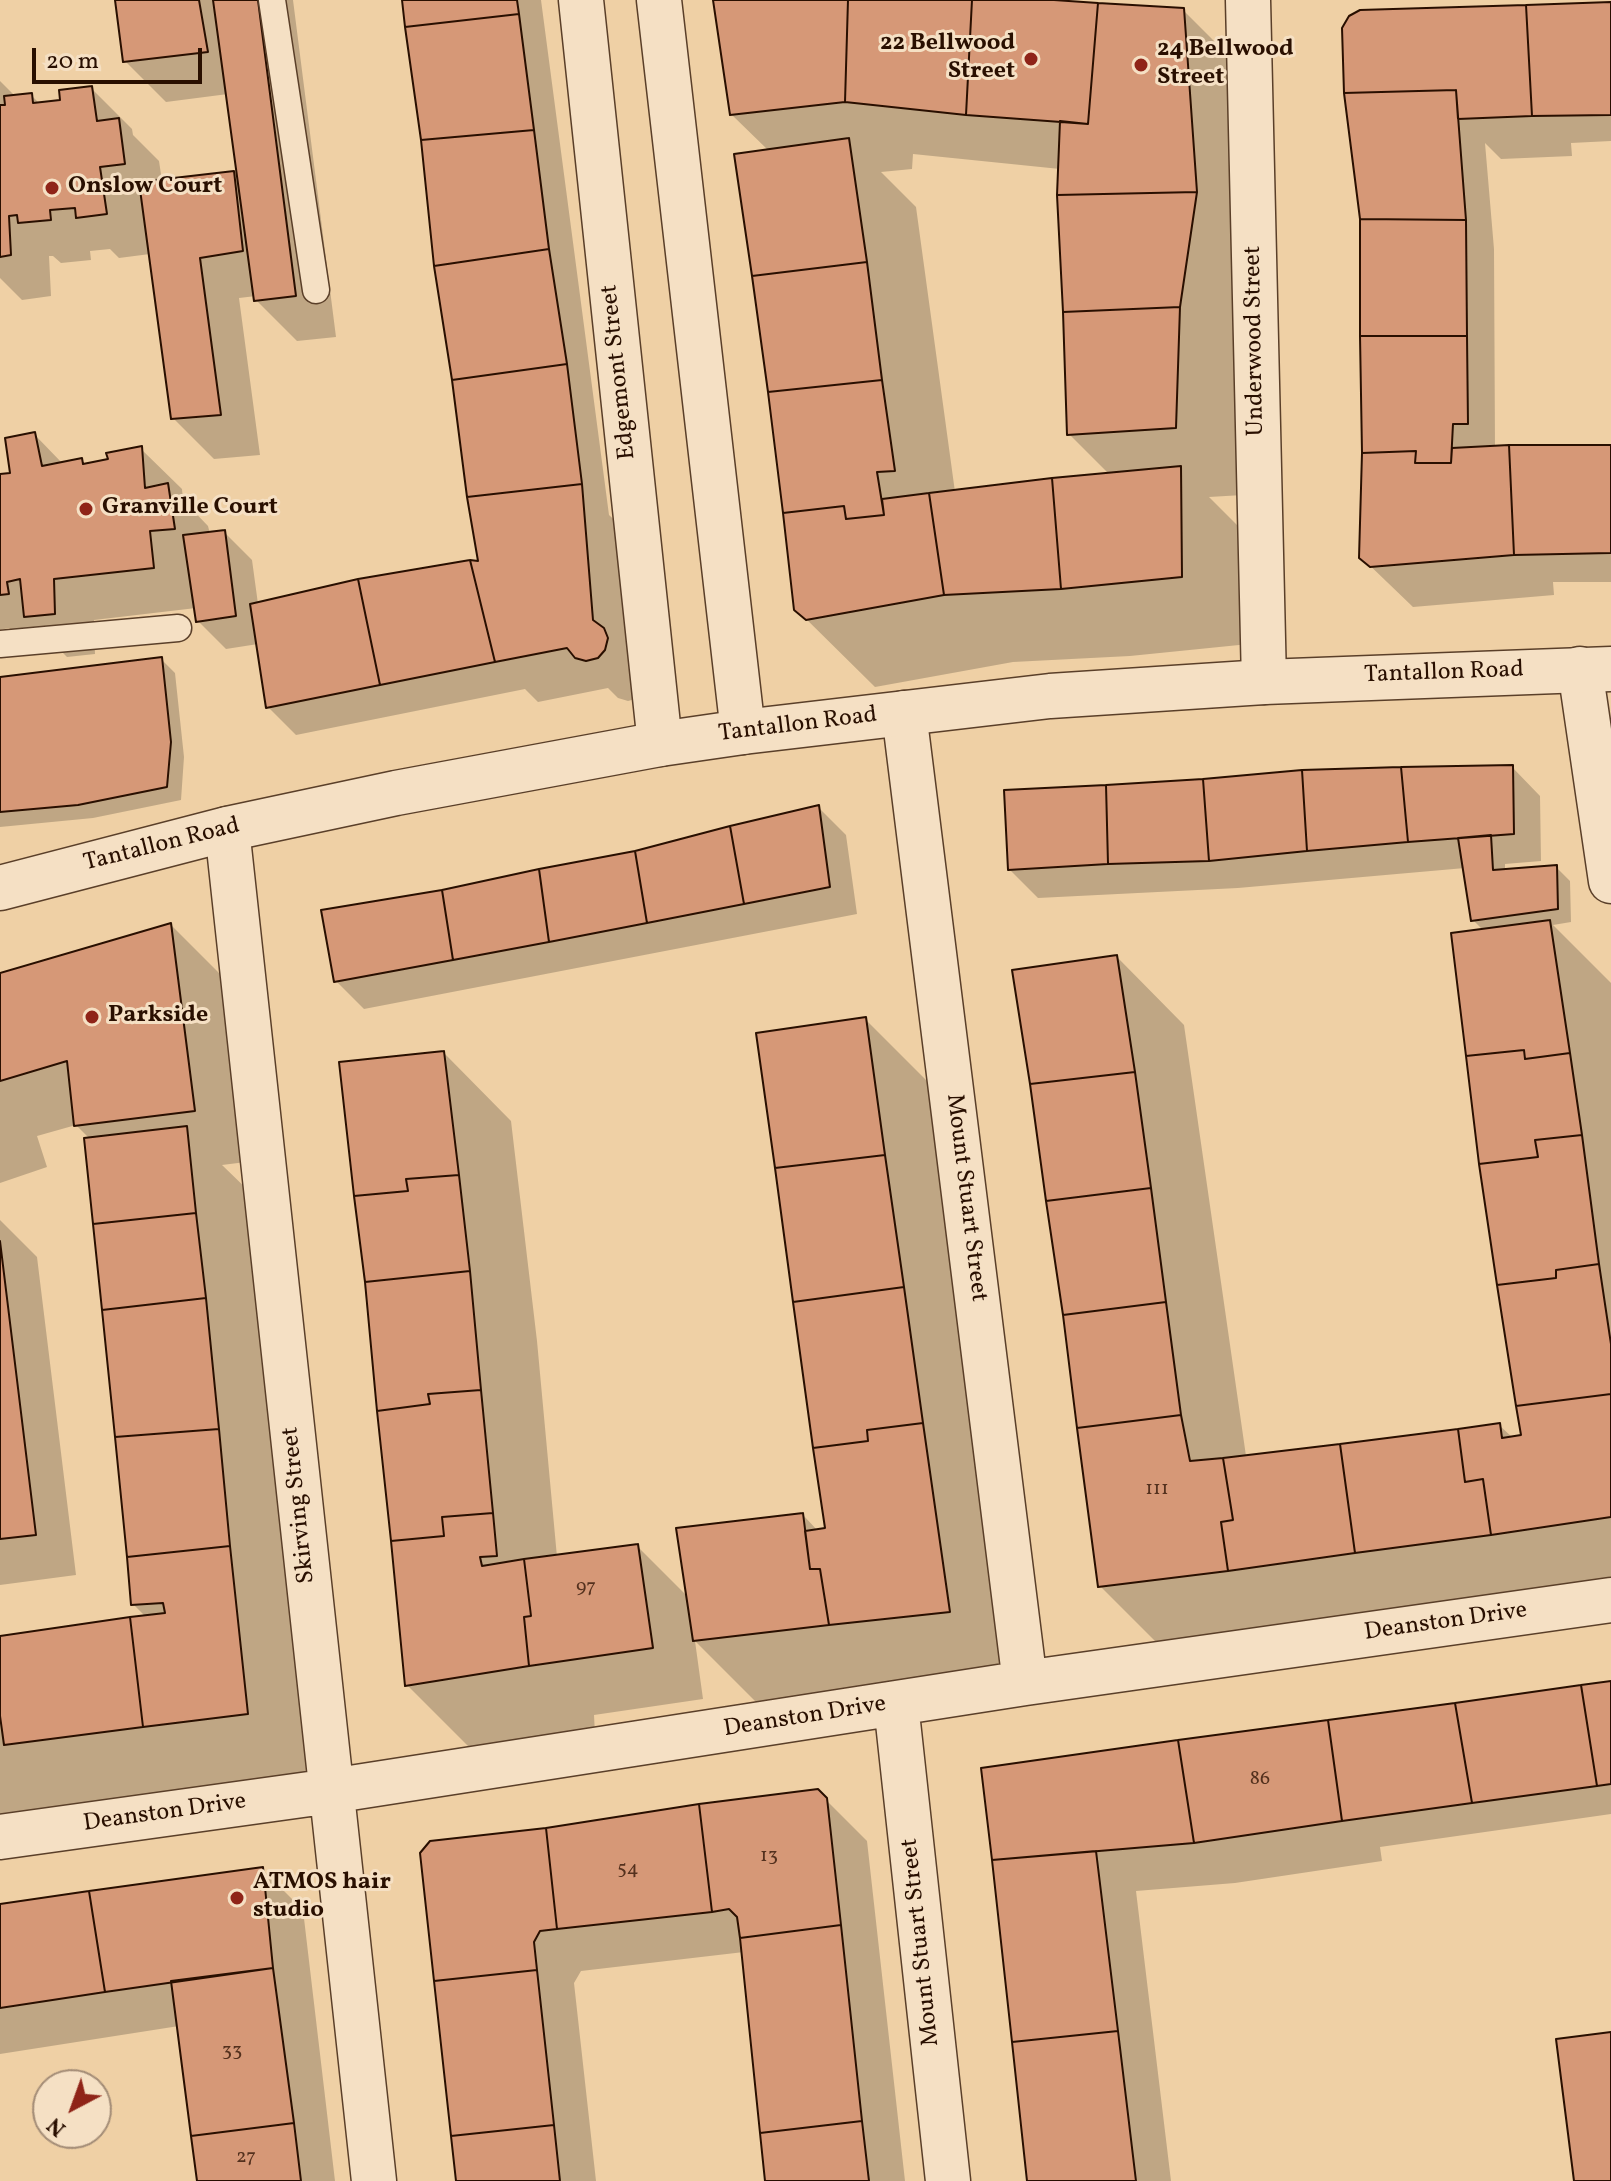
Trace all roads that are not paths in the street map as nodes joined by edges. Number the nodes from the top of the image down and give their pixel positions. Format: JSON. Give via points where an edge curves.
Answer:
{"nodes":[{"id":1,"x":272,"y":0,"type":"edge"},
{"id":2,"x":581,"y":0,"type":"edge"},
{"id":3,"x":659,"y":0,"type":"edge"},
{"id":4,"x":1248,"y":0,"type":"edge"},
{"id":5,"x":316,"y":290,"type":"dead end"},
{"id":6,"x":178,"y":628,"type":"dead end"},
{"id":7,"x":0,"y":644,"type":"edge"},
{"id":8,"x":1595,"y":669,"type":"edge"},
{"id":9,"x":1264,"y":682,"type":"junction"},
{"id":10,"x":904,"y":713,"type":"junction"},
{"id":11,"x":743,"y":732,"type":"junction"},
{"id":12,"x":660,"y":744,"type":"junction"},
{"id":13,"x":227,"y":829,"type":"junction"},
{"id":14,"x":1611,"y":881,"type":"edge"},
{"id":15,"x":0,"y":888,"type":"edge"},
{"id":16,"x":1611,"y":1600,"type":"edge"},
{"id":17,"x":1025,"y":1683,"type":"junction"},
{"id":18,"x":896,"y":1704,"type":"junction"},
{"id":19,"x":331,"y":1791,"type":"junction"},
{"id":20,"x":0,"y":1837,"type":"edge"},
{"id":21,"x":374,"y":2181,"type":"edge"},
{"id":22,"x":948,"y":2181,"type":"edge"}],
"edges":[{"from":1,"to":5,"type":"lane"},
{"from":2,"to":12,"type":"street","name":"Edgemont Street"},
{"from":3,"to":11,"type":"street"},
{"from":4,"to":9,"type":"street","name":"Underwood Street"},
{"from":6,"to":7,"type":"lane"},
{"from":8,"to":9,"type":"street","name":"Tantallon Road"},
{"from":8,"to":14,"type":"street"},
{"from":9,"to":10,"type":"street","name":"Tantallon Road","via":[[1050,696]]},
{"from":10,"to":11,"type":"street","name":"Tantallon Road"},
{"from":10,"to":17,"type":"street","name":"Mount Stuart Street"},
{"from":11,"to":12,"type":"street","name":"Tantallon Road"},
{"from":12,"to":13,"type":"street","name":"Tantallon Road"},
{"from":13,"to":15,"type":"street","name":"Tantallon Road"},
{"from":13,"to":19,"type":"street","name":"Skirving Street"},
{"from":16,"to":17,"type":"street","name":"Deanston Drive"},
{"from":17,"to":18,"type":"street","name":"Deanston Drive"},
{"from":18,"to":19,"type":"street","name":"Deanston Drive"},
{"from":18,"to":22,"type":"street","name":"Mount Stuart Street"},
{"from":19,"to":20,"type":"street","name":"Deanston Drive"},
{"from":19,"to":21,"type":"street","name":"Skirving Street"}]}
